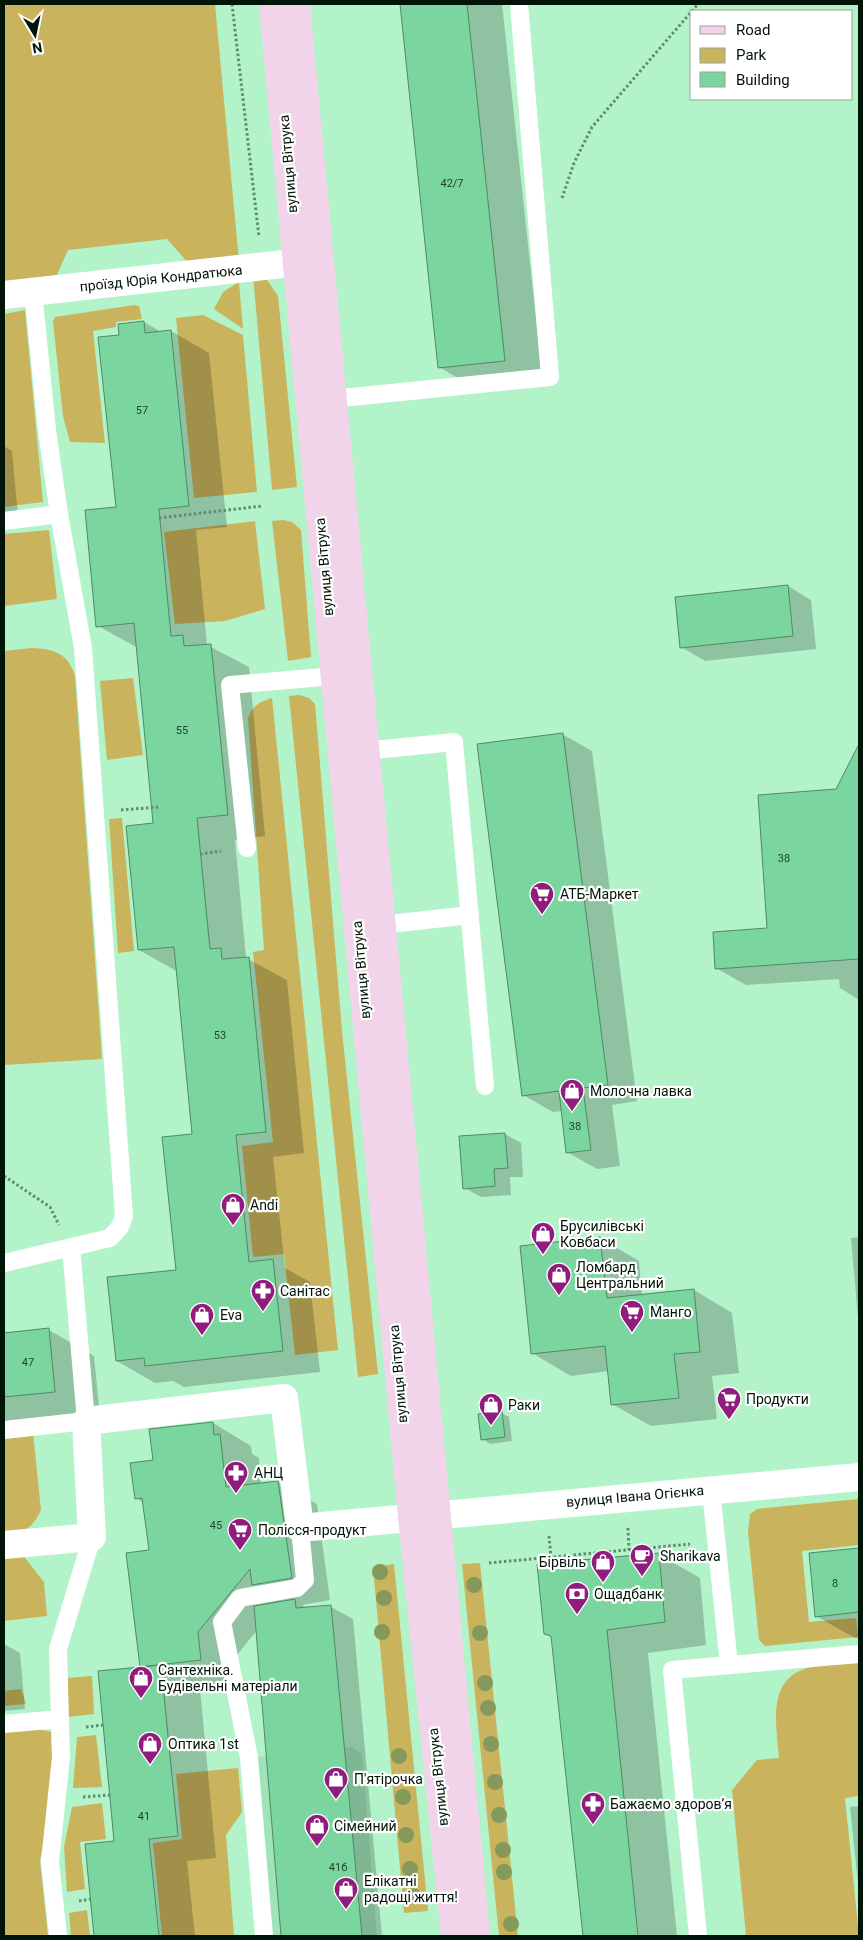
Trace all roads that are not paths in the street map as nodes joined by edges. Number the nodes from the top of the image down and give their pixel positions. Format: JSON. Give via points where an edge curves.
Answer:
{"nodes":[{"id":1,"x":273,"y":4,"type":"edge"},
{"id":2,"x":296,"y":4,"type":"edge"},
{"id":3,"x":519,"y":4,"type":"edge"},
{"id":4,"x":308,"y":262,"type":"junction"},
{"id":5,"x":33,"y":292,"type":"junction"},
{"id":6,"x":4,"y":295,"type":"edge"},
{"id":7,"x":332,"y":399,"type":"junction"},
{"id":8,"x":59,"y":514,"type":"junction"},
{"id":9,"x":4,"y":520,"type":"edge"},
{"id":10,"x":334,"y":676,"type":"junction"},
{"id":11,"x":364,"y":751,"type":"junction"},
{"id":12,"x":247,"y":848,"type":"dead end"},
{"id":13,"x":470,"y":915,"type":"junction"},
{"id":14,"x":381,"y":925,"type":"junction"},
{"id":15,"x":486,"y":1086,"type":"dead end"},
{"id":16,"x":71,"y":1248,"type":"junction"},
{"id":17,"x":4,"y":1263,"type":"edge"},
{"id":18,"x":86,"y":1421,"type":"junction"},
{"id":19,"x":4,"y":1430,"type":"edge"},
{"id":20,"x":859,"y":1476,"type":"edge"},
{"id":21,"x":711,"y":1490,"type":"junction"},
{"id":22,"x":424,"y":1516,"type":"junction"},
{"id":23,"x":300,"y":1528,"type":"junction"},
{"id":24,"x":92,"y":1537,"type":"junction"},
{"id":25,"x":4,"y":1545,"type":"edge"},
{"id":26,"x":859,"y":1654,"type":"edge"},
{"id":27,"x":729,"y":1665,"type":"junction"},
{"id":28,"x":60,"y":1718,"type":"junction"},
{"id":29,"x":4,"y":1724,"type":"edge"},
{"id":30,"x":58,"y":1936,"type":"edge"},
{"id":31,"x":264,"y":1936,"type":"edge"},
{"id":32,"x":455,"y":1936,"type":"edge"},
{"id":33,"x":476,"y":1936,"type":"edge"},
{"id":34,"x":698,"y":1936,"type":"edge"}],
"edges":[{"from":1,"to":4,"type":"main road","name":"вулиця Вітрука"},
{"from":2,"to":4,"type":"main road","name":"вулиця Вітрука"},
{"from":3,"to":7,"type":"lane","via":[[550,377]]},
{"from":4,"to":5,"type":"street","name":"проїзд Юрія Кондратюка"},
{"from":4,"to":7,"type":"main road","name":"вулиця Вітрука"},
{"from":4,"to":10,"type":"main road","name":"вулиця Вітрука"},
{"from":5,"to":6,"type":"street","name":"проїзд Юрія Кондратюка"},
{"from":5,"to":8,"type":"lane"},
{"from":7,"to":11,"type":"main road","name":"вулиця Вітрука"},
{"from":8,"to":9,"type":"lane"},
{"from":8,"to":16,"type":"lane","via":[[83,648],[124,1216],[120,1227],[110,1238]]},
{"from":10,"to":12,"type":"lane","via":[[230,684]]},
{"from":10,"to":22,"type":"main road","name":"вулиця Вітрука"},
{"from":11,"to":13,"type":"lane","via":[[454,742]]},
{"from":11,"to":14,"type":"main road","name":"вулиця Вітрука"},
{"from":13,"to":14,"type":"lane"},
{"from":13,"to":15,"type":"lane"},
{"from":14,"to":22,"type":"main road","name":"вулиця Вітрука"},
{"from":16,"to":17,"type":"lane"},
{"from":16,"to":18,"type":"lane"},
{"from":18,"to":19,"type":"lane"},
{"from":18,"to":23,"type":"street","via":[[284,1398]]},
{"from":18,"to":24,"type":"street"},
{"from":20,"to":21,"type":"street","name":"вулиця Івана Огієнка"},
{"from":21,"to":22,"type":"street","name":"вулиця Івана Огієнка"},
{"from":21,"to":27,"type":"lane"},
{"from":22,"to":23,"type":"street","name":"вулиця Івана Огієнка"},
{"from":22,"to":32,"type":"main road","name":"вулиця Вітрука"},
{"from":22,"to":33,"type":"main road","name":"вулиця Вітрука"},
{"from":23,"to":31,"type":"lane","via":[[305,1580],[298,1588],[240,1598],[222,1622],[248,1758]]},
{"from":24,"to":25,"type":"street"},
{"from":24,"to":28,"type":"lane","via":[[58,1649]]},
{"from":26,"to":27,"type":"lane"},
{"from":27,"to":34,"type":"lane","via":[[672,1670]]},
{"from":28,"to":29,"type":"lane"},
{"from":28,"to":30,"type":"lane","via":[[59,1798],[50,1846]]}]}
